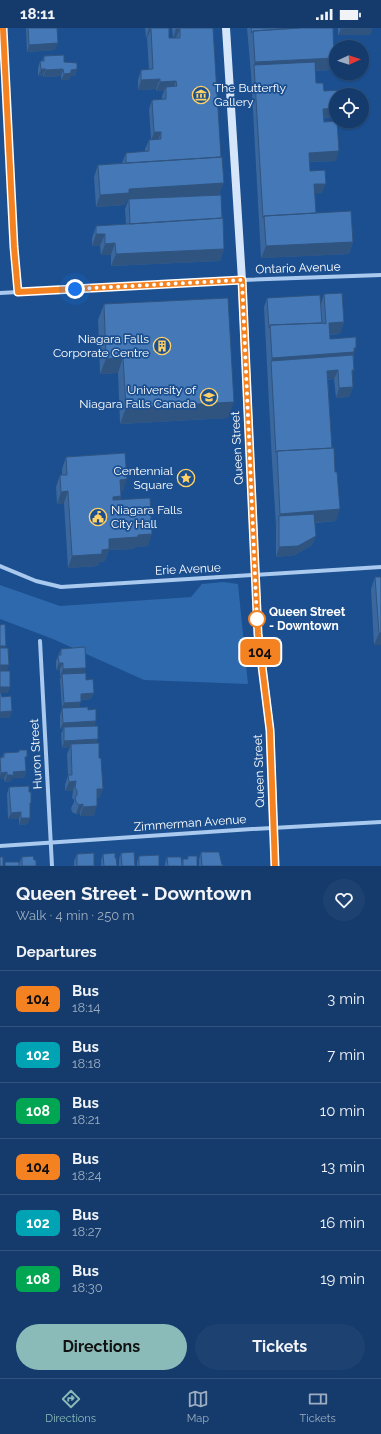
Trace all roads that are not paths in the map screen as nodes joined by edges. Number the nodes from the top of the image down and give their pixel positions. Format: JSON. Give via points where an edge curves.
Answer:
{"nodes":[{"id":1,"x":3,"y":28,"type":"edge"},
{"id":2,"x":226,"y":28,"type":"edge"},
{"id":3,"x":381,"y":275,"type":"edge"},
{"id":4,"x":242,"y":280,"type":"junction"},
{"id":5,"x":18,"y":292,"type":"junction"},
{"id":6,"x":0,"y":293,"type":"edge"},
{"id":7,"x":0,"y":566,"type":"edge"},
{"id":8,"x":381,"y":567,"type":"edge"},
{"id":9,"x":255,"y":575,"type":"junction"},
{"id":10,"x":40,"y":641,"type":"dead end"},
{"id":11,"x":381,"y":822,"type":"edge"},
{"id":12,"x":273,"y":828,"type":"junction"},
{"id":13,"x":50,"y":843,"type":"junction"},
{"id":14,"x":0,"y":846,"type":"edge"},
{"id":15,"x":52,"y":866,"type":"edge"},
{"id":16,"x":275,"y":866,"type":"edge"}],
"edges":[{"from":1,"to":5,"type":"street"},
{"from":2,"to":4,"type":"street","name":"Queen Street"},
{"from":3,"to":4,"type":"street","name":"Ontario Avenue"},
{"from":4,"to":5,"type":"street","name":"Ontario Avenue"},
{"from":4,"to":9,"type":"street","name":"Queen Street"},
{"from":5,"to":6,"type":"street","name":"Ontario Avenue"},
{"from":7,"to":9,"type":"street","name":"Erie Avenue","via":[[36,581],[61,587]]},
{"from":8,"to":9,"type":"street","name":"Erie Avenue"},
{"from":9,"to":12,"type":"street","name":"Queen Street","via":[[258,634],[270,730]]},
{"from":10,"to":13,"type":"street","name":"Huron Street"},
{"from":11,"to":12,"type":"street","name":"Zimmerman Avenue"},
{"from":12,"to":13,"type":"street","name":"Zimmerman Avenue"},
{"from":12,"to":16,"type":"street","name":"Queen Street"},
{"from":13,"to":14,"type":"street","name":"Zimmerman Avenue"},
{"from":13,"to":15,"type":"street","name":"Huron Street"}]}
